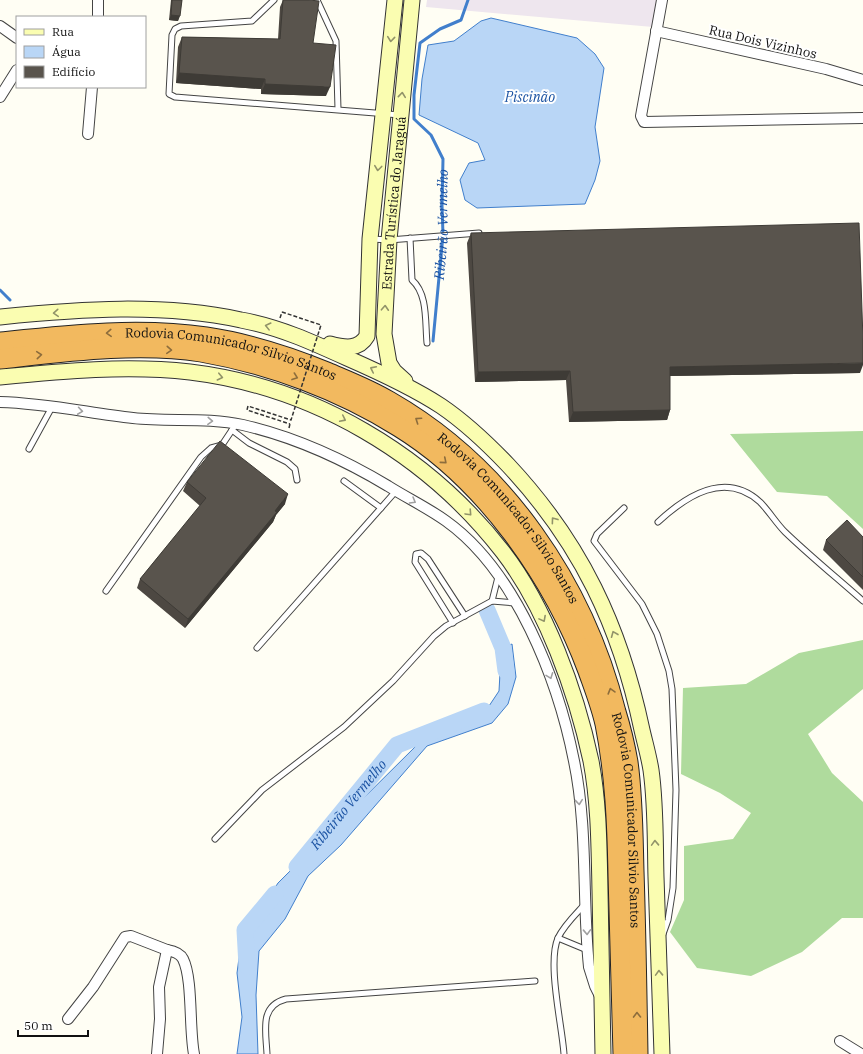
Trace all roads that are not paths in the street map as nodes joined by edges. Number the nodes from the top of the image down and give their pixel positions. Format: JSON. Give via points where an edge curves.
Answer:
{"nodes":[{"id":1,"x":98,"y":0,"type":"edge"},
{"id":2,"x":274,"y":0,"type":"edge"},
{"id":3,"x":317,"y":0,"type":"edge"},
{"id":4,"x":395,"y":0,"type":"edge"},
{"id":5,"x":412,"y":0,"type":"edge"},
{"id":6,"x":662,"y":0,"type":"edge"},
{"id":7,"x":98,"y":16,"type":"edge"},
{"id":8,"x":0,"y":26,"type":"edge"},
{"id":9,"x":656,"y":32,"type":"junction"},
{"id":10,"x":16,"y":37,"type":"edge"},
{"id":11,"x":16,"y":72,"type":"edge"},
{"id":12,"x":863,"y":80,"type":"edge"},
{"id":13,"x":92,"y":88,"type":"edge"},
{"id":14,"x":0,"y":97,"type":"edge"},
{"id":15,"x":338,"y":109,"type":"junction"},
{"id":16,"x":384,"y":114,"type":"junction"},
{"id":17,"x":400,"y":115,"type":"junction"},
{"id":18,"x":863,"y":118,"type":"edge"},
{"id":19,"x":88,"y":134,"type":"dead end"},
{"id":20,"x":487,"y":233,"type":"edge"},
{"id":21,"x":410,"y":238,"type":"junction"},
{"id":22,"x":370,"y":239,"type":"junction"},
{"id":23,"x":389,"y":240,"type":"junction"},
{"id":24,"x":0,"y":317,"type":"edge"},
{"id":25,"x":305,"y":339,"type":"junction"},
{"id":26,"x":0,"y":342,"type":"edge"},
{"id":27,"x":427,"y":343,"type":"dead end"},
{"id":28,"x":0,"y":359,"type":"edge"},
{"id":29,"x":0,"y":377,"type":"edge"},
{"id":30,"x":420,"y":393,"type":"junction"},
{"id":31,"x":0,"y":402,"type":"edge"},
{"id":32,"x":52,"y":407,"type":"junction"},
{"id":33,"x":234,"y":427,"type":"junction"},
{"id":34,"x":29,"y":449,"type":"dead end"},
{"id":35,"x":297,"y":480,"type":"dead end"},
{"id":36,"x":344,"y":481,"type":"dead end"},
{"id":37,"x":396,"y":491,"type":"junction"},
{"id":38,"x":381,"y":508,"type":"junction"},
{"id":39,"x":624,"y":508,"type":"dead end"},
{"id":40,"x":658,"y":522,"type":"dead end"},
{"id":41,"x":498,"y":576,"type":"junction"},
{"id":42,"x":106,"y":591,"type":"dead end"},
{"id":43,"x":492,"y":601,"type":"junction"},
{"id":44,"x":863,"y":601,"type":"edge"},
{"id":45,"x":515,"y":603,"type":"junction"},
{"id":46,"x":464,"y":616,"type":"junction"},
{"id":47,"x":453,"y":623,"type":"junction"},
{"id":48,"x":257,"y":648,"type":"dead end"},
{"id":49,"x":215,"y":839,"type":"dead end"},
{"id":50,"x":586,"y":903,"type":"junction"},
{"id":51,"x":558,"y":938,"type":"junction"},
{"id":52,"x":658,"y":948,"type":"junction"},
{"id":53,"x":167,"y":950,"type":"junction"},
{"id":54,"x":587,"y":950,"type":"junction"},
{"id":55,"x":535,"y":982,"type":"dead end"},
{"id":56,"x":602,"y":999,"type":"junction"},
{"id":57,"x":68,"y":1019,"type":"dead end"},
{"id":58,"x":840,"y":1041,"type":"dead end"},
{"id":59,"x":157,"y":1054,"type":"edge"},
{"id":60,"x":194,"y":1054,"type":"edge"},
{"id":61,"x":267,"y":1054,"type":"edge"},
{"id":62,"x":564,"y":1054,"type":"edge"},
{"id":63,"x":603,"y":1054,"type":"edge"},
{"id":64,"x":623,"y":1054,"type":"edge"},
{"id":65,"x":638,"y":1054,"type":"edge"},
{"id":66,"x":662,"y":1054,"type":"edge"},
{"id":67,"x":861,"y":1054,"type":"edge"}],
"edges":[{"from":1,"to":7,"type":"street"},
{"from":2,"to":15,"type":"lane","via":[[252,22],[181,26],[175,29],[172,35],[168,94],[175,97]]},
{"from":3,"to":15,"type":"lane","via":[[336,41]]},
{"from":4,"to":16,"type":"main road","name":"Estrada Turística do Jaraguá","one_way":true},
{"from":17,"to":5,"type":"main road","name":"Estrada Turística do Jaraguá","one_way":true},
{"from":6,"to":9,"type":"street"},
{"from":8,"to":10,"type":"street"},
{"from":9,"to":12,"type":"street","name":"Rua Dois Vizinhos","via":[[826,69]]},
{"from":9,"to":18,"type":"street","via":[[642,121]]},
{"from":11,"to":14,"type":"street"},
{"from":13,"to":19,"type":"street"},
{"from":15,"to":16,"type":"lane"},
{"from":16,"to":17,"type":"lane"},
{"from":16,"to":22,"type":"main road","name":"Estrada Turística do Jaraguá","one_way":true},
{"from":17,"to":23,"type":"main road","name":"Estrada Turística do Jaraguá"},
{"from":20,"to":21,"type":"lane"},
{"from":21,"to":23,"type":"lane"},
{"from":21,"to":27,"type":"lane","via":[[412,280],[422,295]]},
{"from":22,"to":23,"type":"lane"},
{"from":22,"to":25,"type":"main road","name":"Estrada Turística do Jaraguá","via":[[367,281],[368,327],[363,342],[358,346],[348,347]]},
{"from":30,"to":23,"type":"main road","name":"Estrada Turística do Jaraguá","one_way":true,"via":[[394,371],[386,356],[384,334]]},
{"from":25,"to":24,"type":"main road","one_way":true,"via":[[277,328],[184,311],[136,309]]},
{"from":30,"to":25,"type":"main road","one_way":true},
{"from":65,"to":26,"type":"highway","name":"Rodovia Comunicador Silvio Santos","one_way":true,"via":[[632,817],[628,762],[623,738],[602,660],[585,619],[541,542],[516,510],[477,468],[420,421],[363,387],[300,361],[229,341],[180,334],[120,333]]},
{"from":28,"to":64,"type":"highway","name":"Rodovia Comunicador Silvio Santos","one_way":true,"via":[[120,349],[160,349],[200,352],[264,366],[317,385],[402,428],[463,478],[491,506],[536,566],[559,605],[578,645],[604,722],[612,766],[616,819]]},
{"from":29,"to":56,"type":"main road","one_way":true,"via":[[137,369],[216,376],[278,392],[331,414],[376,437],[414,463],[457,500],[504,553],[522,582],[546,625],[580,717],[591,763],[599,823]]},
{"from":52,"to":30,"type":"main road","one_way":true,"via":[[651,770],[628,668],[604,609],[576,552],[534,493],[482,439],[443,407]]},
{"from":31,"to":32,"type":"street"},
{"from":32,"to":33,"type":"street","one_way":true,"via":[[131,418],[220,421]]},
{"from":32,"to":34,"type":"lane"},
{"from":33,"to":35,"type":"lane","via":[[249,442],[287,462],[295,469]]},
{"from":33,"to":37,"type":"street","via":[[286,438],[323,451]]},
{"from":33,"to":42,"type":"lane","via":[[222,444],[201,456]]},
{"from":36,"to":38,"type":"lane"},
{"from":37,"to":38,"type":"lane"},
{"from":37,"to":41,"type":"street","one_way":true,"via":[[447,521],[476,548]]},
{"from":38,"to":48,"type":"lane"},
{"from":39,"to":52,"type":"lane","via":[[597,534],[594,543],[642,604],[658,634],[672,689],[676,790],[673,888],[668,920]]},
{"from":40,"to":44,"type":"lane","via":[[686,500],[709,488],[734,488],[748,492],[760,502],[784,531]]},
{"from":41,"to":43,"type":"lane"},
{"from":41,"to":45,"type":"street"},
{"from":43,"to":45,"type":"lane"},
{"from":43,"to":46,"type":"lane"},
{"from":45,"to":50,"type":"street","one_way":true,"via":[[539,647],[561,704],[573,756],[582,829]]},
{"from":46,"to":47,"type":"lane"},
{"from":46,"to":47,"type":"lane","via":[[428,559],[421,553],[416,554],[415,562]]},
{"from":47,"to":49,"type":"lane","via":[[434,636],[393,681],[344,727],[262,790]]},
{"from":50,"to":51,"type":"lane","via":[[571,918]]},
{"from":50,"to":54,"type":"street","one_way":true},
{"from":51,"to":54,"type":"lane"},
{"from":51,"to":62,"type":"lane","via":[[554,965]]},
{"from":66,"to":52,"type":"main road","one_way":true},
{"from":53,"to":57,"type":"street","via":[[131,936],[125,937],[93,987]]},
{"from":53,"to":59,"type":"street","via":[[159,988]]},
{"from":53,"to":60,"type":"street","via":[[175,952],[183,959]]},
{"from":54,"to":56,"type":"street","via":[[593,980]]},
{"from":55,"to":61,"type":"lane","via":[[286,999],[272,1005],[267,1012]]},
{"from":56,"to":63,"type":"main road"},
{"from":58,"to":67,"type":"street"}]}
